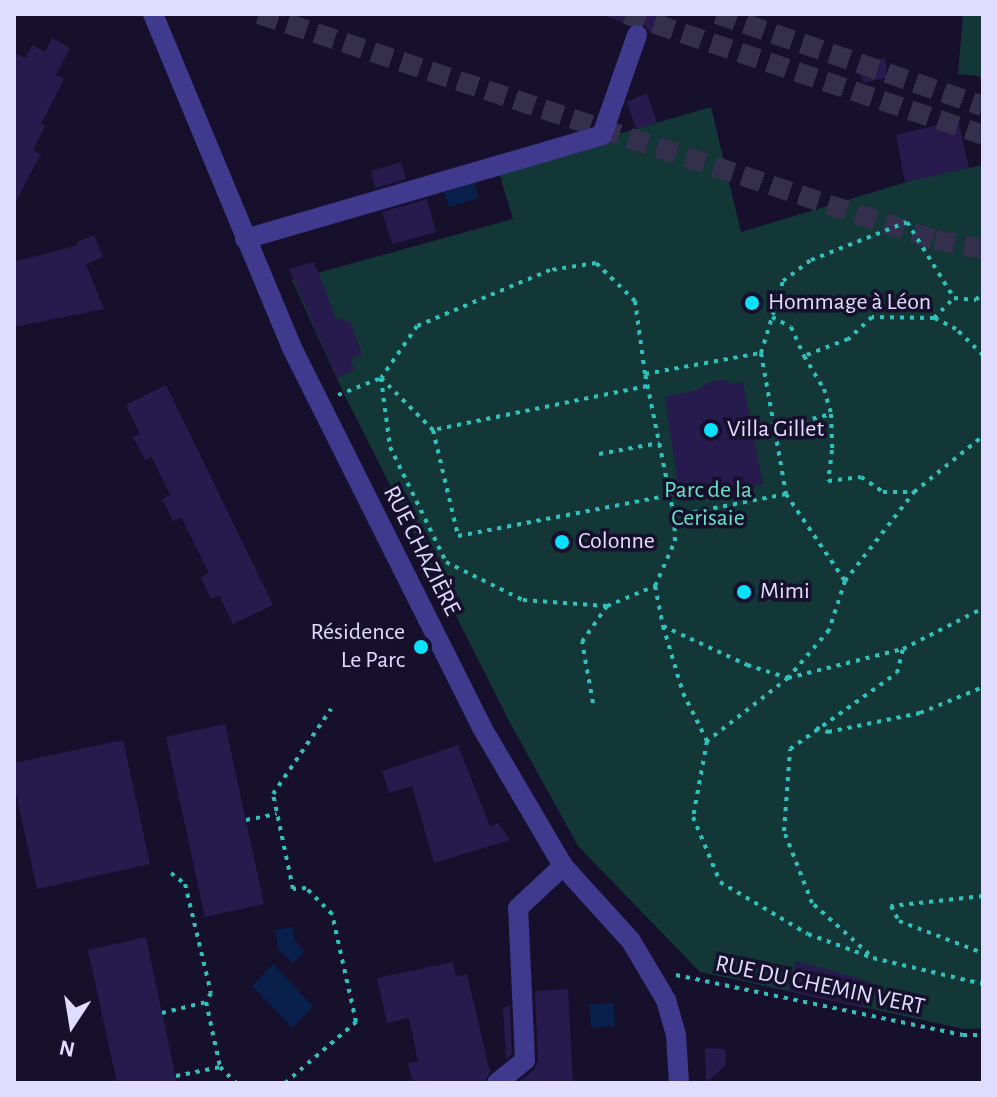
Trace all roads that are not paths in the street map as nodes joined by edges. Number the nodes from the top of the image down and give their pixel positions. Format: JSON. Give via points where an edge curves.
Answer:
{"nodes":[{"id":1,"x":153,"y":14,"type":"edge"},
{"id":2,"x":637,"y":35,"type":"dead end"},
{"id":3,"x":245,"y":239,"type":"junction"},
{"id":4,"x":563,"y":866,"type":"junction"},
{"id":5,"x":497,"y":1083,"type":"edge"},
{"id":6,"x":679,"y":1083,"type":"edge"}],
"edges":[{"from":1,"to":3,"type":"street","name":"RUE CHAZIÈRE"},
{"from":2,"to":3,"type":"street","via":[[602,135]]},
{"from":3,"to":4,"type":"street","name":"RUE CHAZIÈRE","via":[[312,392],[410,589],[481,726]]},
{"from":4,"to":5,"type":"street","via":[[518,908],[525,1060]]},
{"from":4,"to":6,"type":"street","name":"RUE CHAZIÈRE","via":[[631,941],[666,1000],[676,1035]]}]}
